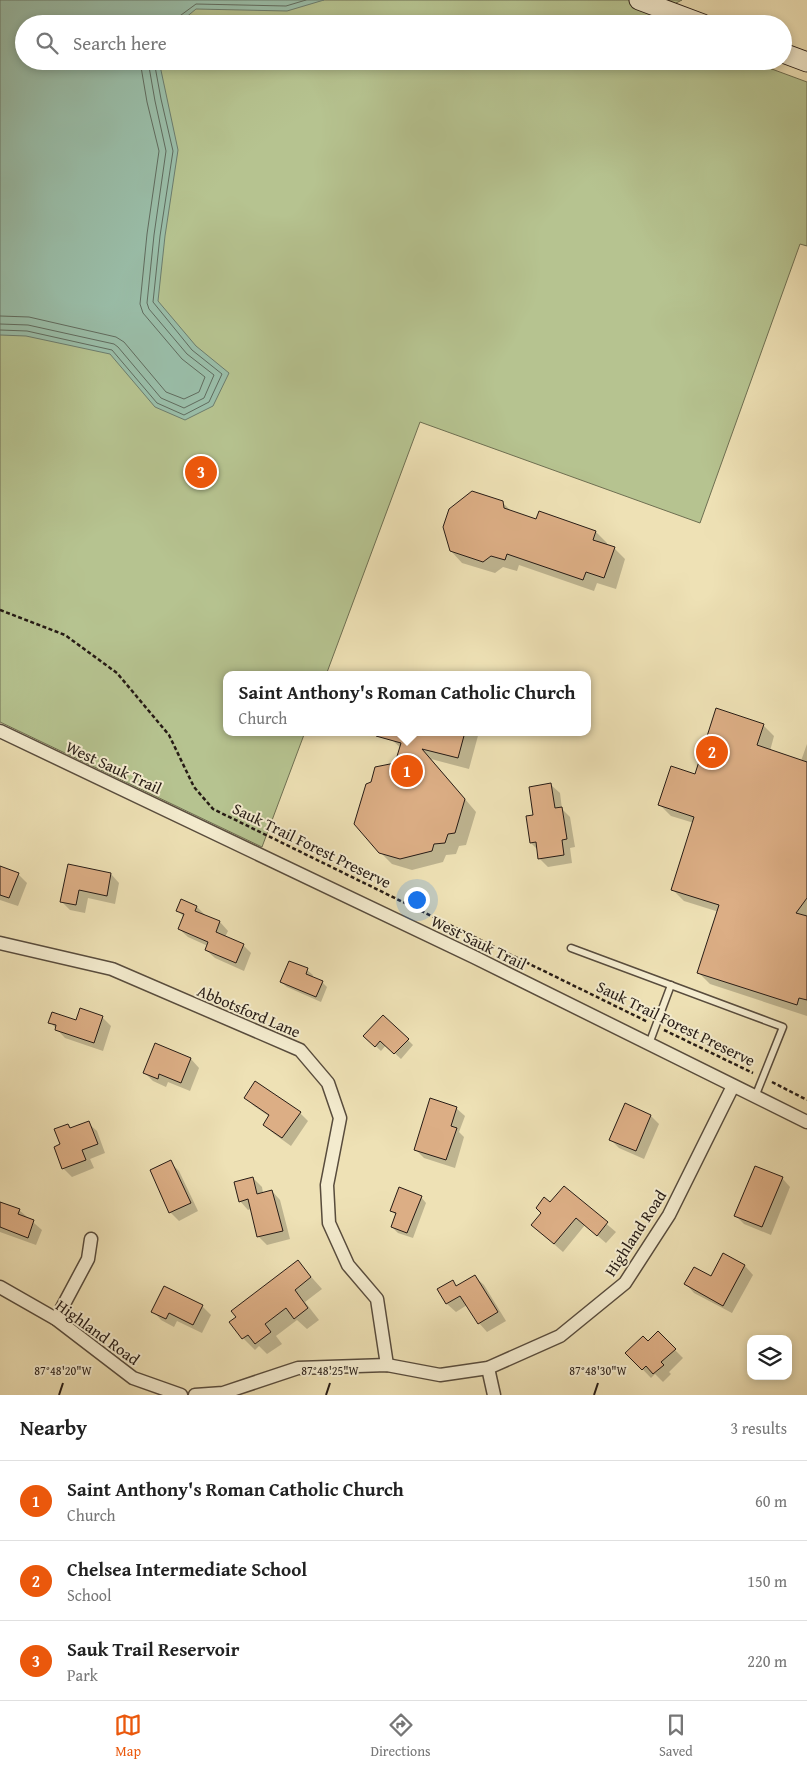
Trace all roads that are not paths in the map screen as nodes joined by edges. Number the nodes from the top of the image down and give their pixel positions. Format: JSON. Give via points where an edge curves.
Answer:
{"nodes":[{"id":1,"x":639,"y":0,"type":"edge"},
{"id":2,"x":679,"y":15,"type":"edge"},
{"id":3,"x":792,"y":57,"type":"edge"},
{"id":4,"x":807,"y":62,"type":"edge"},
{"id":5,"x":0,"y":731,"type":"edge"},
{"id":6,"x":0,"y":943,"type":"edge"},
{"id":7,"x":571,"y":948,"type":"dead end"},
{"id":8,"x":671,"y":985,"type":"junction"},
{"id":9,"x":649,"y":1044,"type":"junction"},
{"id":10,"x":733,"y":1086,"type":"junction"},
{"id":11,"x":755,"y":1097,"type":"junction"},
{"id":12,"x":807,"y":1122,"type":"edge"},
{"id":13,"x":91,"y":1239,"type":"dead end"},
{"id":14,"x":0,"y":1287,"type":"edge"},
{"id":15,"x":56,"y":1319,"type":"junction"},
{"id":16,"x":387,"y":1365,"type":"junction"},
{"id":17,"x":488,"y":1368,"type":"junction"},
{"id":18,"x":181,"y":1395,"type":"edge"},
{"id":19,"x":195,"y":1395,"type":"edge"},
{"id":20,"x":494,"y":1395,"type":"edge"}],
"edges":[{"from":1,"to":2,"type":"main road"},
{"from":3,"to":4,"type":"main road"},
{"from":5,"to":9,"type":"street","name":"West Sauk Trail"},
{"from":6,"to":16,"type":"street","name":"Abbotsford Lane","via":[[112,969],[300,1050],[328,1083],[340,1118],[327,1184],[329,1223],[348,1265],[377,1299]]},
{"from":7,"to":8,"type":"lane"},
{"from":8,"to":9,"type":"lane"},
{"from":8,"to":11,"type":"lane","via":[[784,1027]]},
{"from":9,"to":10,"type":"street","name":"West Sauk Trail"},
{"from":10,"to":11,"type":"street","name":"West Sauk Trail"},
{"from":10,"to":17,"type":"street","name":"Highland Road","via":[[669,1215],[625,1283],[560,1336]]},
{"from":11,"to":12,"type":"street","name":"West Sauk Trail"},
{"from":13,"to":15,"type":"street","via":[[88,1259]]},
{"from":14,"to":15,"type":"street","name":"Highland Road"},
{"from":15,"to":18,"type":"street","name":"Highland Road","via":[[133,1378]]},
{"from":16,"to":17,"type":"street","name":"Highland Road","via":[[440,1374]]},
{"from":16,"to":19,"type":"street","name":"Highland Road","via":[[298,1368],[223,1393]]},
{"from":17,"to":20,"type":"street"}]}
